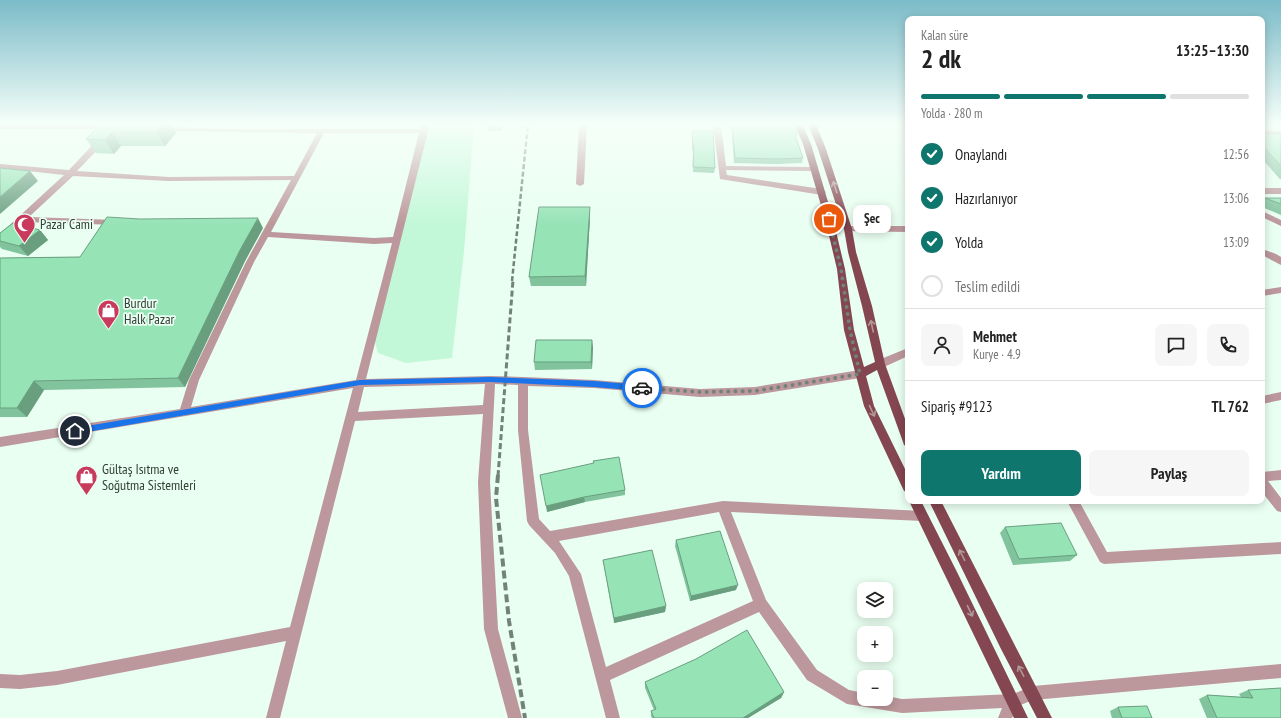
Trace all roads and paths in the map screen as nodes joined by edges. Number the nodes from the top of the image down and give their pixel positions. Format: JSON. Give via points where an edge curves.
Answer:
{"nodes":[{"id":1,"x":87,"y":158,"type":"edge"},
{"id":2,"x":307,"y":158,"type":"edge"},
{"id":3,"x":417,"y":158,"type":"edge"},
{"id":4,"x":581,"y":158,"type":"edge"},
{"id":5,"x":721,"y":158,"type":"edge"},
{"id":6,"x":811,"y":158,"type":"edge"},
{"id":7,"x":825,"y":158,"type":"edge"},
{"id":8,"x":0,"y":166,"type":"edge"},
{"id":9,"x":722,"y":168,"type":"junction"},
{"id":10,"x":814,"y":169,"type":"junction"},
{"id":11,"x":71,"y":173,"type":"junction"},
{"id":12,"x":296,"y":178,"type":"junction"},
{"id":13,"x":580,"y":184,"type":"dead end"},
{"id":14,"x":1265,"y":191,"type":"edge"},
{"id":15,"x":1281,"y":191,"type":"edge"},
{"id":16,"x":822,"y":192,"type":"junction"},
{"id":17,"x":1265,"y":215,"type":"edge"},
{"id":18,"x":20,"y":220,"type":"junction"},
{"id":19,"x":124,"y":223,"type":"edge"},
{"id":20,"x":1281,"y":223,"type":"edge"},
{"id":21,"x":848,"y":229,"type":"junction"},
{"id":22,"x":905,"y":229,"type":"edge"},
{"id":23,"x":266,"y":234,"type":"junction"},
{"id":24,"x":0,"y":239,"type":"edge"},
{"id":25,"x":397,"y":240,"type":"junction"},
{"id":26,"x":1265,"y":253,"type":"edge"},
{"id":27,"x":1281,"y":262,"type":"edge"},
{"id":28,"x":1281,"y":290,"type":"edge"},
{"id":29,"x":1265,"y":293,"type":"edge"},
{"id":30,"x":905,"y":353,"type":"edge"},
{"id":31,"x":880,"y":364,"type":"junction"},
{"id":32,"x":860,"y":374,"type":"junction"},
{"id":33,"x":490,"y":380,"type":"junction"},
{"id":34,"x":523,"y":381,"type":"junction"},
{"id":35,"x":360,"y":383,"type":"junction"},
{"id":36,"x":1281,"y":396,"type":"edge"},
{"id":37,"x":1265,"y":399,"type":"edge"},
{"id":38,"x":489,"y":409,"type":"junction"},
{"id":39,"x":184,"y":413,"type":"junction"},
{"id":40,"x":351,"y":417,"type":"junction"},
{"id":41,"x":905,"y":434,"type":"edge"},
{"id":42,"x":0,"y":442,"type":"edge"},
{"id":43,"x":1281,"y":475,"type":"edge"},
{"id":44,"x":1265,"y":477,"type":"edge"},
{"id":45,"x":905,"y":481,"type":"edge"},
{"id":46,"x":1265,"y":487,"type":"edge"},
{"id":47,"x":916,"y":504,"type":"edge"},
{"id":48,"x":936,"y":504,"type":"edge"},
{"id":49,"x":1075,"y":504,"type":"edge"},
{"id":50,"x":723,"y":506,"type":"junction"},
{"id":51,"x":1281,"y":507,"type":"edge"},
{"id":52,"x":922,"y":516,"type":"junction"},
{"id":53,"x":548,"y":537,"type":"junction"},
{"id":54,"x":1281,"y":548,"type":"edge"},
{"id":55,"x":761,"y":604,"type":"junction"},
{"id":56,"x":295,"y":633,"type":"junction"},
{"id":57,"x":1281,"y":671,"type":"edge"},
{"id":58,"x":602,"y":676,"type":"junction"},
{"id":59,"x":0,"y":681,"type":"edge"},
{"id":60,"x":1032,"y":693,"type":"junction"},
{"id":61,"x":1013,"y":701,"type":"junction"},
{"id":62,"x":273,"y":718,"type":"edge"},
{"id":63,"x":515,"y":718,"type":"edge"},
{"id":64,"x":613,"y":718,"type":"edge"},
{"id":65,"x":1005,"y":718,"type":"edge"},
{"id":66,"x":1021,"y":718,"type":"edge"},
{"id":67,"x":1045,"y":718,"type":"edge"}],
"edges":[{"from":1,"to":11,"type":"street"},
{"from":2,"to":12,"type":"street"},
{"from":3,"to":25,"type":"street"},
{"from":4,"to":13,"type":"street"},
{"from":5,"to":9,"type":"street"},
{"from":6,"to":10,"type":"main road"},
{"from":21,"to":7,"type":"main road","one_way":true},
{"from":8,"to":11,"type":"street"},
{"from":9,"to":10,"type":"street"},
{"from":9,"to":16,"type":"street","via":[[723,177]]},
{"from":10,"to":16,"type":"main road"},
{"from":11,"to":12,"type":"street","via":[[169,178]]},
{"from":11,"to":18,"type":"street"},
{"from":12,"to":23,"type":"street","via":[[268,223]]},
{"from":14,"to":15,"type":"street"},
{"from":16,"to":32,"type":"main road","via":[[841,269],[850,330]]},
{"from":17,"to":20,"type":"street"},
{"from":18,"to":19,"type":"street"},
{"from":18,"to":24,"type":"street"},
{"from":21,"to":22,"type":"street"},
{"from":31,"to":21,"type":"main road","one_way":true},
{"from":23,"to":25,"type":"street","via":[[374,241]]},
{"from":23,"to":39,"type":"street","via":[[194,380]]},
{"from":25,"to":35,"type":"street"},
{"from":26,"to":27,"type":"street"},
{"from":28,"to":29,"type":"street"},
{"from":30,"to":31,"type":"street"},
{"from":31,"to":32,"type":"main road"},
{"from":31,"to":41,"type":"main road"},
{"from":32,"to":34,"type":"street","via":[[755,391],[700,392]]},
{"from":32,"to":45,"type":"main road","one_way":true,"via":[[869,406]]},
{"from":33,"to":34,"type":"street"},
{"from":33,"to":35,"type":"street"},
{"from":33,"to":38,"type":"street"},
{"from":34,"to":53,"type":"street","via":[[523,430],[533,521]]},
{"from":35,"to":39,"type":"street"},
{"from":35,"to":40,"type":"street"},
{"from":36,"to":37,"type":"street"},
{"from":38,"to":40,"type":"street"},
{"from":38,"to":63,"type":"street","via":[[484,482],[491,628]]},
{"from":39,"to":42,"type":"street"},
{"from":40,"to":56,"type":"street"},
{"from":43,"to":44,"type":"street"},
{"from":46,"to":51,"type":"street"},
{"from":47,"to":52,"type":"main road"},
{"from":60,"to":48,"type":"main road","one_way":true},
{"from":49,"to":54,"type":"street","via":[[1104,558]]},
{"from":50,"to":52,"type":"street"},
{"from":50,"to":53,"type":"street"},
{"from":50,"to":55,"type":"street"},
{"from":52,"to":61,"type":"main road","one_way":true},
{"from":53,"to":58,"type":"street","via":[[575,574]]},
{"from":55,"to":58,"type":"street"},
{"from":55,"to":61,"type":"street","via":[[812,675],[847,697],[902,706]]},
{"from":56,"to":59,"type":"street","via":[[57,678],[20,682]]},
{"from":56,"to":62,"type":"street"},
{"from":57,"to":60,"type":"street"},
{"from":58,"to":64,"type":"street"},
{"from":60,"to":61,"type":"street"},
{"from":60,"to":67,"type":"main road"},
{"from":61,"to":65,"type":"street"},
{"from":61,"to":66,"type":"main road"}]}
